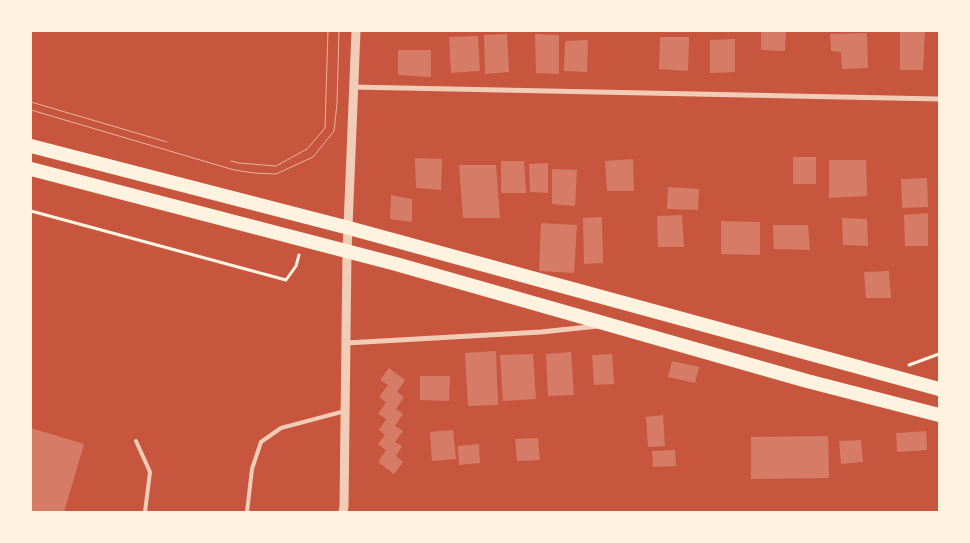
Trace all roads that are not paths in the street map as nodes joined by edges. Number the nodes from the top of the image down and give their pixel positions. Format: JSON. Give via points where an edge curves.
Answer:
{"nodes":[{"id":1,"x":356,"y":31,"type":"edge"},
{"id":2,"x":353,"y":87,"type":"junction"},
{"id":3,"x":939,"y":99,"type":"edge"},
{"id":4,"x":31,"y":146,"type":"edge"},
{"id":5,"x":31,"y":169,"type":"edge"},
{"id":6,"x":349,"y":228,"type":"junction"},
{"id":7,"x":347,"y":251,"type":"junction"},
{"id":8,"x":608,"y":325,"type":"junction"},
{"id":9,"x":346,"y":343,"type":"junction"},
{"id":10,"x":939,"y":389,"type":"edge"},
{"id":11,"x":345,"y":411,"type":"junction"},
{"id":12,"x":939,"y":415,"type":"edge"},
{"id":13,"x":136,"y":441,"type":"dead end"},
{"id":14,"x":145,"y":512,"type":"edge"},
{"id":15,"x":247,"y":512,"type":"edge"},
{"id":16,"x":343,"y":512,"type":"edge"}],
"edges":[{"from":1,"to":2,"type":"street"},
{"from":2,"to":3,"type":"street"},
{"from":2,"to":6,"type":"street"},
{"from":4,"to":6,"type":"highway"},
{"from":5,"to":7,"type":"highway"},
{"from":6,"to":7,"type":"street"},
{"from":6,"to":10,"type":"highway"},
{"from":7,"to":8,"type":"highway"},
{"from":7,"to":9,"type":"street"},
{"from":8,"to":9,"type":"street"},
{"from":8,"to":12,"type":"highway","via":[[807,382]]},
{"from":9,"to":11,"type":"street"},
{"from":11,"to":15,"type":"lane","via":[[281,428],[261,442],[252,470]]},
{"from":11,"to":16,"type":"street"},
{"from":13,"to":14,"type":"lane","via":[[150,472]]}]}
